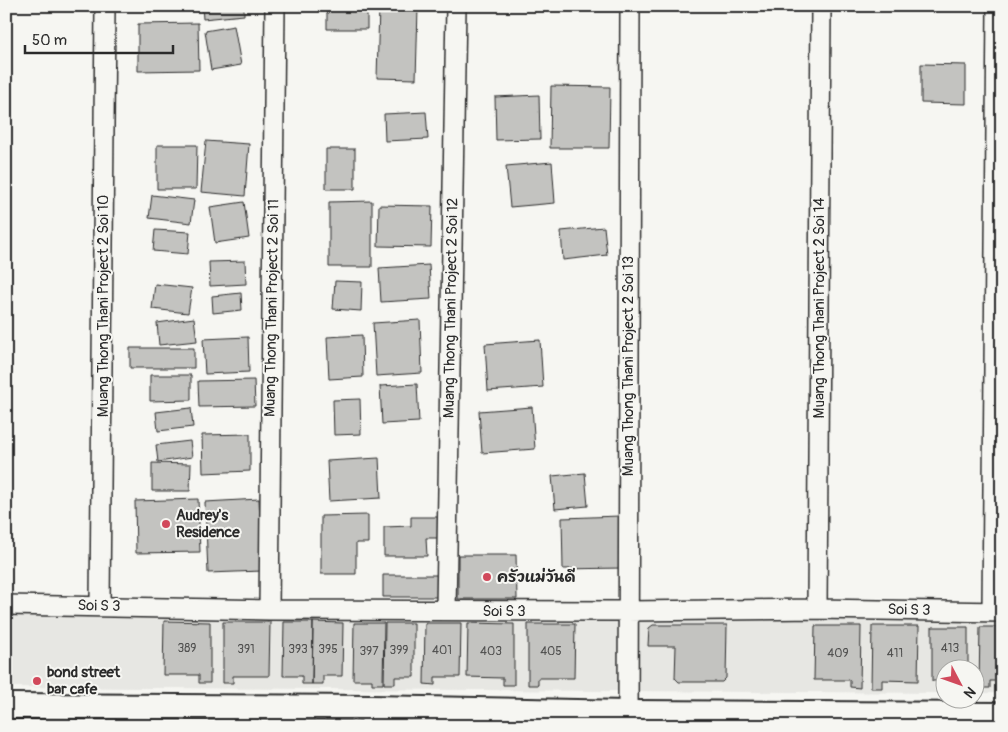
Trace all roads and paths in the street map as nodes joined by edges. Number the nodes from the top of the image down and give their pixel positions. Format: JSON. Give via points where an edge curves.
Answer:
{"nodes":[{"id":1,"x":105,"y":6,"type":"edge"},
{"id":2,"x":275,"y":6,"type":"edge"},
{"id":3,"x":456,"y":6,"type":"edge"},
{"id":4,"x":630,"y":6,"type":"edge"},
{"id":5,"x":821,"y":6,"type":"edge"},
{"id":6,"x":997,"y":6,"type":"edge"},
{"id":7,"x":6,"y":605,"type":"edge"},
{"id":8,"x":100,"y":606,"type":"junction"},
{"id":9,"x":817,"y":609,"type":"junction"},
{"id":10,"x":269,"y":610,"type":"junction"},
{"id":11,"x":446,"y":610,"type":"junction"},
{"id":12,"x":627,"y":611,"type":"junction"},
{"id":13,"x":997,"y":612,"type":"edge"},
{"id":14,"x":6,"y":706,"type":"edge"},
{"id":15,"x":1002,"y":715,"type":"edge"},
{"id":16,"x":371,"y":717,"type":"edge"},
{"id":17,"x":627,"y":719,"type":"edge"},
{"id":18,"x":903,"y":720,"type":"edge"}],
"edges":[{"from":1,"to":8,"type":"street","name":"Muang Thong Thani Project 2 Soi 10"},
{"from":2,"to":10,"type":"street","name":"Muang Thong Thani Project 2 Soi 11"},
{"from":3,"to":11,"type":"street","name":"Muang Thong Thani Project 2 Soi 12"},
{"from":4,"to":12,"type":"street","name":"Muang Thong Thani Project 2 Soi 13"},
{"from":5,"to":9,"type":"street","name":"Muang Thong Thani Project 2 Soi 14"},
{"from":6,"to":13,"type":"street"},
{"from":7,"to":8,"type":"street","name":"Soi S 3"},
{"from":8,"to":10,"type":"street","name":"Soi S 3"},
{"from":9,"to":12,"type":"street","name":"Soi S 3"},
{"from":9,"to":13,"type":"street","name":"Soi S 3"},
{"from":10,"to":11,"type":"street","name":"Soi S 3"},
{"from":11,"to":12,"type":"street","name":"Soi S 3"},
{"from":12,"to":17,"type":"street","name":"Muang Thong Thani Project 2 Soi 13"},
{"from":14,"to":16,"type":"street"},
{"from":15,"to":18,"type":"street"},
{"from":16,"to":17,"type":"street"},
{"from":17,"to":18,"type":"street"}]}
